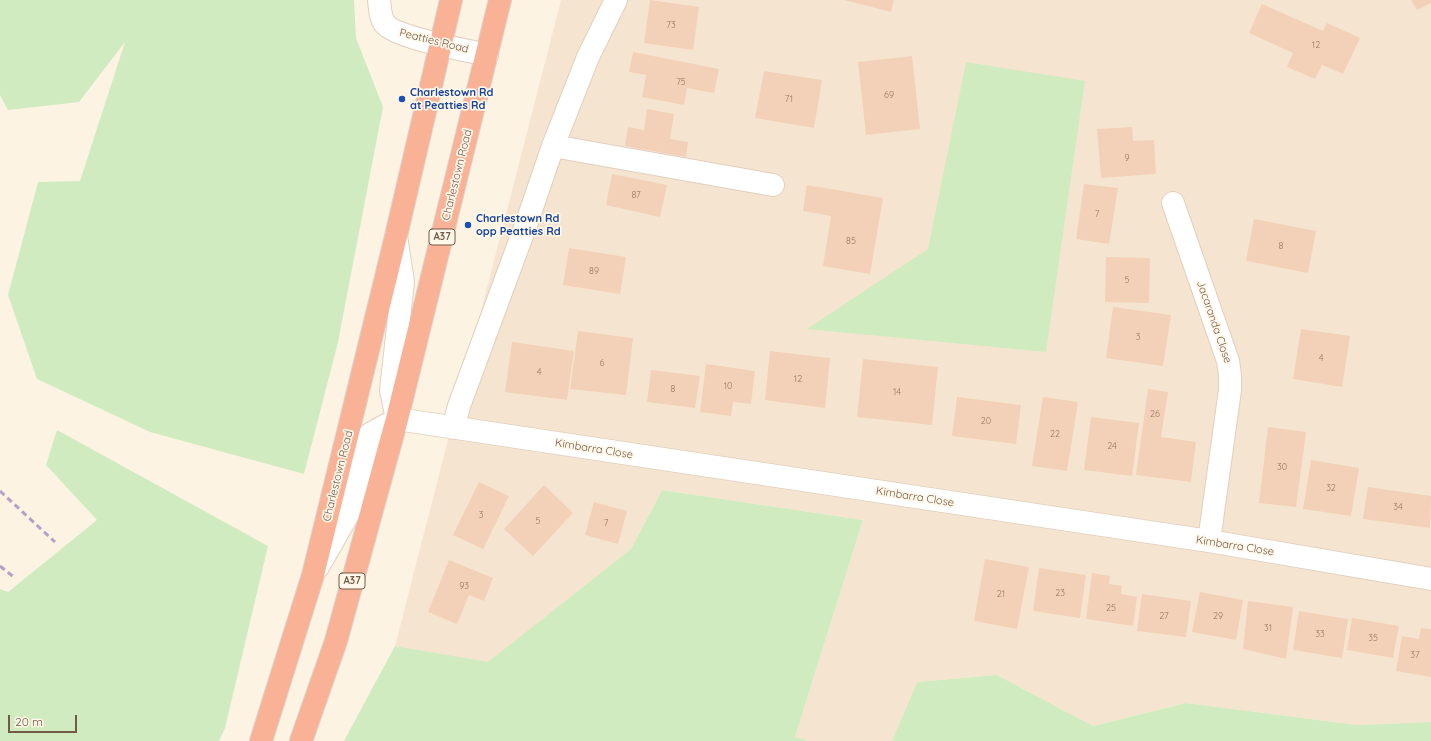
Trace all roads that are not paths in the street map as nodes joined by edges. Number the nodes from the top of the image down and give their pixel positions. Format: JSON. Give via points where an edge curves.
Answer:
{"nodes":[{"id":1,"x":379,"y":0,"type":"edge"},
{"id":2,"x":451,"y":0,"type":"edge"},
{"id":3,"x":500,"y":0,"type":"edge"},
{"id":4,"x":616,"y":0,"type":"edge"},
{"id":5,"x":440,"y":44,"type":"junction"},
{"id":6,"x":487,"y":55,"type":"junction"},
{"id":7,"x":553,"y":146,"type":"junction"},
{"id":8,"x":773,"y":185,"type":"dead end"},
{"id":9,"x":1173,"y":203,"type":"dead end"},
{"id":10,"x":396,"y":236,"type":"junction"},
{"id":11,"x":398,"y":419,"type":"junction"},
{"id":12,"x":453,"y":428,"type":"junction"},
{"id":13,"x":1209,"y":541,"type":"junction"},
{"id":14,"x":313,"y":575,"type":"junction"},
{"id":15,"x":1431,"y":579,"type":"edge"},
{"id":16,"x":261,"y":741,"type":"edge"},
{"id":17,"x":301,"y":741,"type":"edge"}],
"edges":[{"from":1,"to":5,"type":"street","name":"Peatties Road","via":[[384,23],[395,31]]},
{"from":2,"to":5,"type":"highway","name":"Charlestown Road"},
{"from":3,"to":6,"type":"highway","name":"Charlestown Road","number":"A37"},
{"from":4,"to":7,"type":"street","via":[[588,57]]},
{"from":5,"to":6,"type":"street","name":"Peatties Road"},
{"from":5,"to":10,"type":"highway","name":"Charlestown Road"},
{"from":6,"to":11,"type":"highway","name":"Charlestown Road","number":"A37"},
{"from":7,"to":8,"type":"street"},
{"from":7,"to":12,"type":"street"},
{"from":9,"to":13,"type":"street","name":"Jacaranda Close","via":[[1228,361],[1230,375]]},
{"from":10,"to":11,"type":"street","name":"Charlestown Road","via":[[403,282],[391,390]]},
{"from":10,"to":14,"type":"highway","name":"Charlestown Road"},
{"from":11,"to":12,"type":"street","name":"Kimbarra Close"},
{"from":11,"to":14,"type":"street","name":"Charlestown Road","via":[[370,434],[350,511]]},
{"from":11,"to":17,"type":"highway","name":"Charlestown Road","number":"A37","via":[[336,641]]},
{"from":12,"to":13,"type":"street","name":"Kimbarra Close"},
{"from":13,"to":15,"type":"street","name":"Kimbarra Close"},
{"from":14,"to":16,"type":"highway","name":"Charlestown Road"}]}
